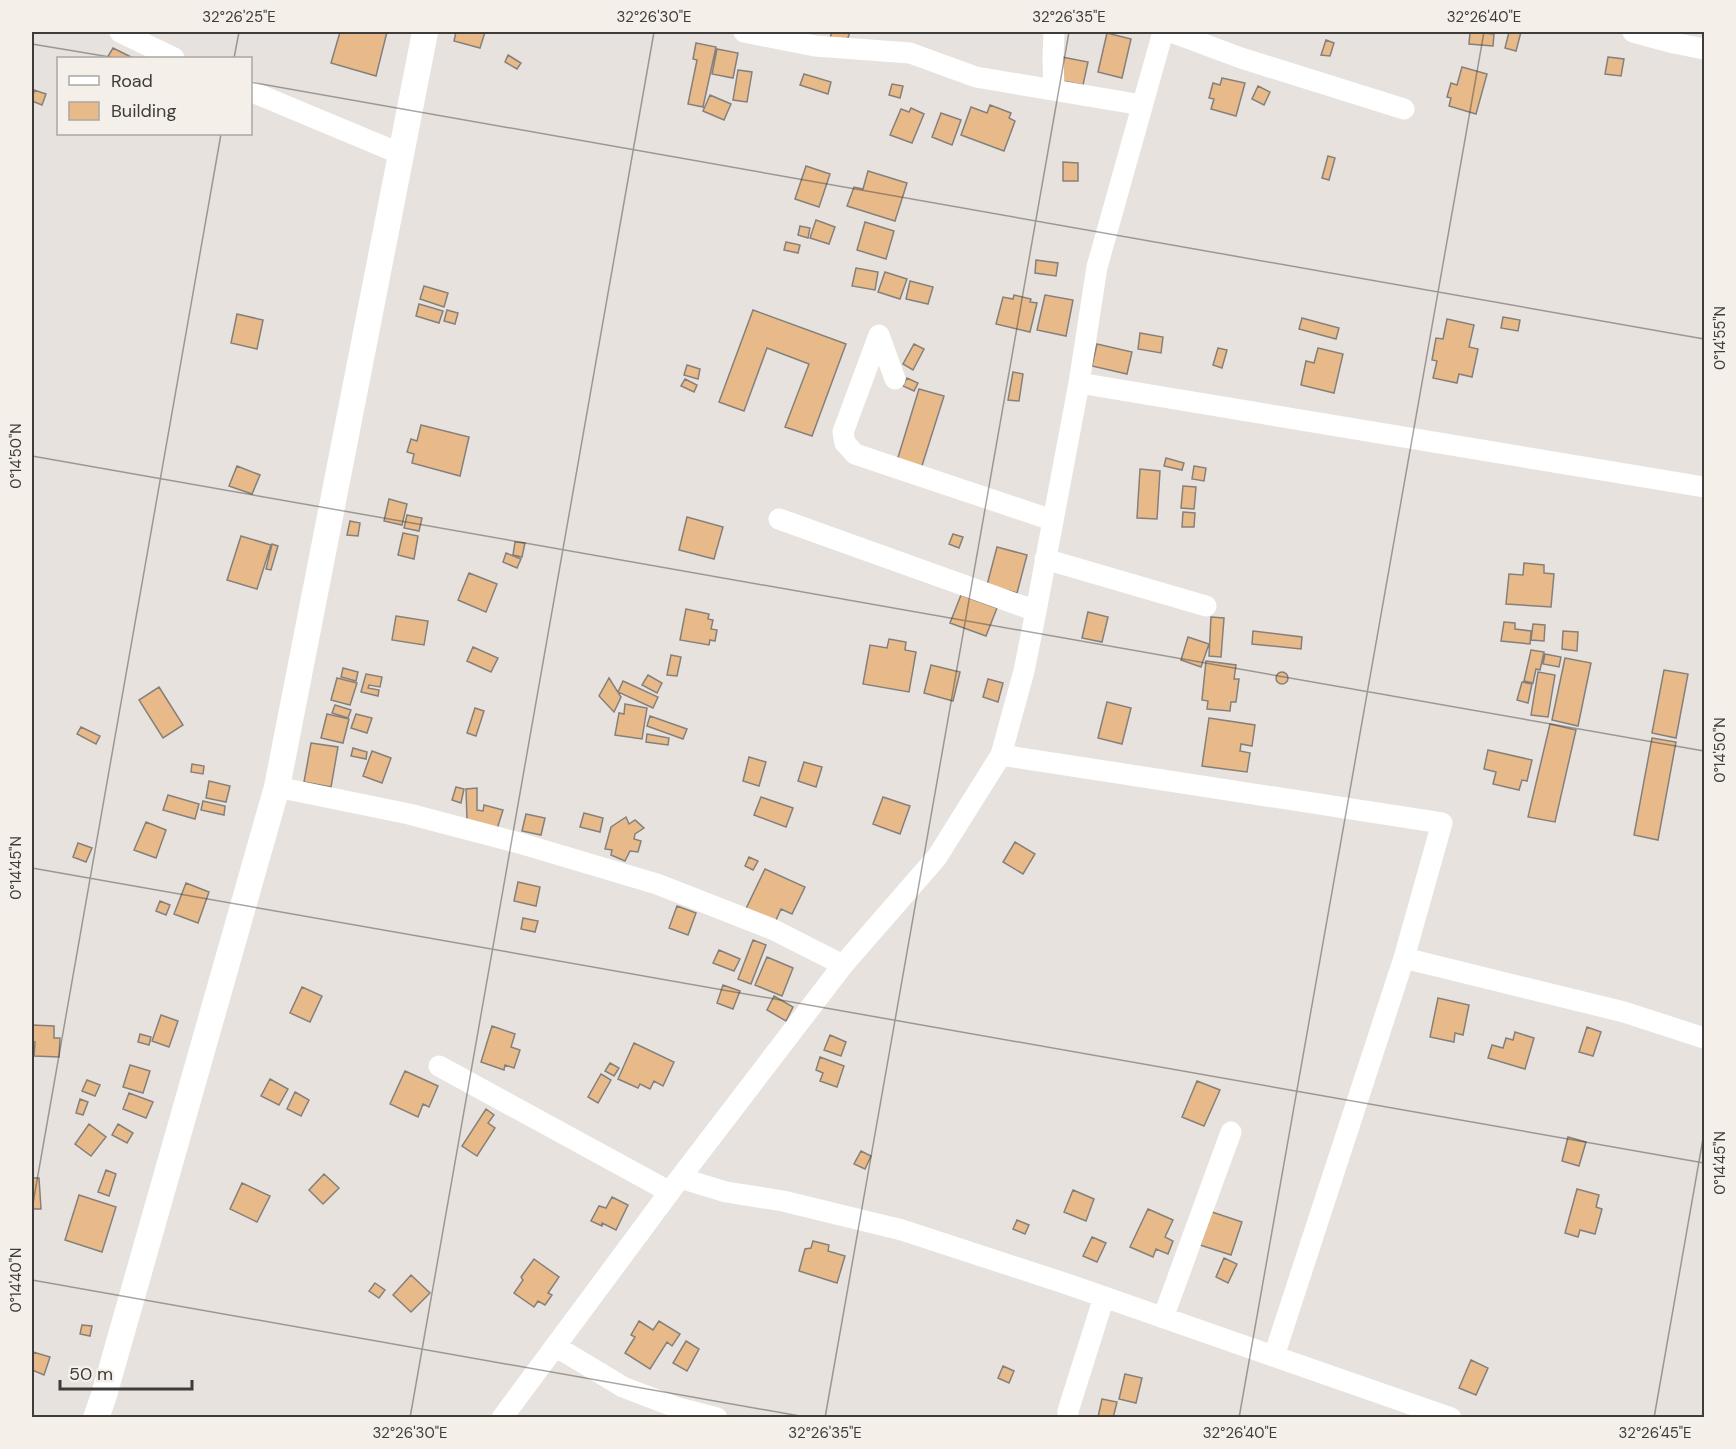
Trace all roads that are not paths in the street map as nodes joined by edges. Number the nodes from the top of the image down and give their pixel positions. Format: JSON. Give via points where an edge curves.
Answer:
{"nodes":[{"id":1,"x":120,"y":32,"type":"edge"},
{"id":2,"x":425,"y":32,"type":"edge"},
{"id":3,"x":744,"y":32,"type":"edge"},
{"id":4,"x":1054,"y":32,"type":"edge"},
{"id":5,"x":1163,"y":32,"type":"edge"},
{"id":6,"x":1171,"y":32,"type":"edge"},
{"id":7,"x":1633,"y":32,"type":"edge"},
{"id":8,"x":1704,"y":49,"type":"edge"},
{"id":9,"x":172,"y":57,"type":"edge"},
{"id":10,"x":1054,"y":89,"type":"junction"},
{"id":11,"x":252,"y":92,"type":"edge"},
{"id":12,"x":1142,"y":105,"type":"junction"},
{"id":13,"x":1404,"y":109,"type":"dead end"},
{"id":14,"x":401,"y":154,"type":"junction"},
{"id":15,"x":895,"y":379,"type":"dead end"},
{"id":16,"x":1079,"y":383,"type":"junction"},
{"id":17,"x":1704,"y":487,"type":"edge"},
{"id":18,"x":779,"y":519,"type":"dead end"},
{"id":19,"x":1052,"y":519,"type":"junction"},
{"id":20,"x":1045,"y":559,"type":"junction"},
{"id":21,"x":1206,"y":606,"type":"dead end"},
{"id":22,"x":1036,"y":611,"type":"junction"},
{"id":23,"x":1001,"y":755,"type":"junction"},
{"id":24,"x":277,"y":787,"type":"junction"},
{"id":25,"x":1404,"y":958,"type":"junction"},
{"id":26,"x":843,"y":965,"type":"junction"},
{"id":27,"x":1704,"y":1038,"type":"edge"},
{"id":28,"x":440,"y":1066,"type":"dead end"},
{"id":29,"x":1231,"y":1132,"type":"dead end"},
{"id":30,"x":675,"y":1185,"type":"junction"},
{"id":31,"x":1104,"y":1297,"type":"junction"},
{"id":32,"x":1163,"y":1318,"type":"junction"},
{"id":33,"x":555,"y":1346,"type":"junction"},
{"id":34,"x":1274,"y":1356,"type":"junction"},
{"id":35,"x":96,"y":1418,"type":"edge"},
{"id":36,"x":502,"y":1418,"type":"edge"},
{"id":37,"x":717,"y":1418,"type":"edge"},
{"id":38,"x":1068,"y":1418,"type":"edge"},
{"id":39,"x":1451,"y":1418,"type":"edge"}],
"edges":[{"from":1,"to":9,"type":"street"},
{"from":2,"to":14,"type":"street"},
{"from":3,"to":10,"type":"street","via":[[814,45],[910,53],[976,77]]},
{"from":4,"to":10,"type":"street"},
{"from":5,"to":12,"type":"street"},
{"from":6,"to":13,"type":"street"},
{"from":7,"to":8,"type":"street"},
{"from":10,"to":12,"type":"street"},
{"from":11,"to":14,"type":"street"},
{"from":12,"to":16,"type":"street","via":[[1097,267]]},
{"from":14,"to":24,"type":"street"},
{"from":15,"to":19,"type":"street","via":[[879,335],[843,432],[845,443],[855,454]]},
{"from":16,"to":17,"type":"street"},
{"from":16,"to":19,"type":"street"},
{"from":18,"to":22,"type":"street"},
{"from":19,"to":20,"type":"street"},
{"from":20,"to":21,"type":"street"},
{"from":20,"to":22,"type":"street"},
{"from":22,"to":23,"type":"street"},
{"from":23,"to":25,"type":"street","via":[[1442,823]]},
{"from":23,"to":26,"type":"street","via":[[937,857]]},
{"from":24,"to":26,"type":"street","via":[[409,814],[657,884],[772,929]]},
{"from":24,"to":35,"type":"street"},
{"from":25,"to":27,"type":"street","via":[[1624,1012]]},
{"from":25,"to":34,"type":"street"},
{"from":26,"to":30,"type":"street"},
{"from":28,"to":30,"type":"street"},
{"from":29,"to":32,"type":"street"},
{"from":30,"to":31,"type":"street","via":[[783,1201],[902,1230]]},
{"from":30,"to":33,"type":"street"},
{"from":31,"to":32,"type":"street"},
{"from":31,"to":38,"type":"street"},
{"from":32,"to":34,"type":"street"},
{"from":33,"to":36,"type":"street"},
{"from":33,"to":37,"type":"street","via":[[623,1388]]},
{"from":34,"to":39,"type":"street"}]}
